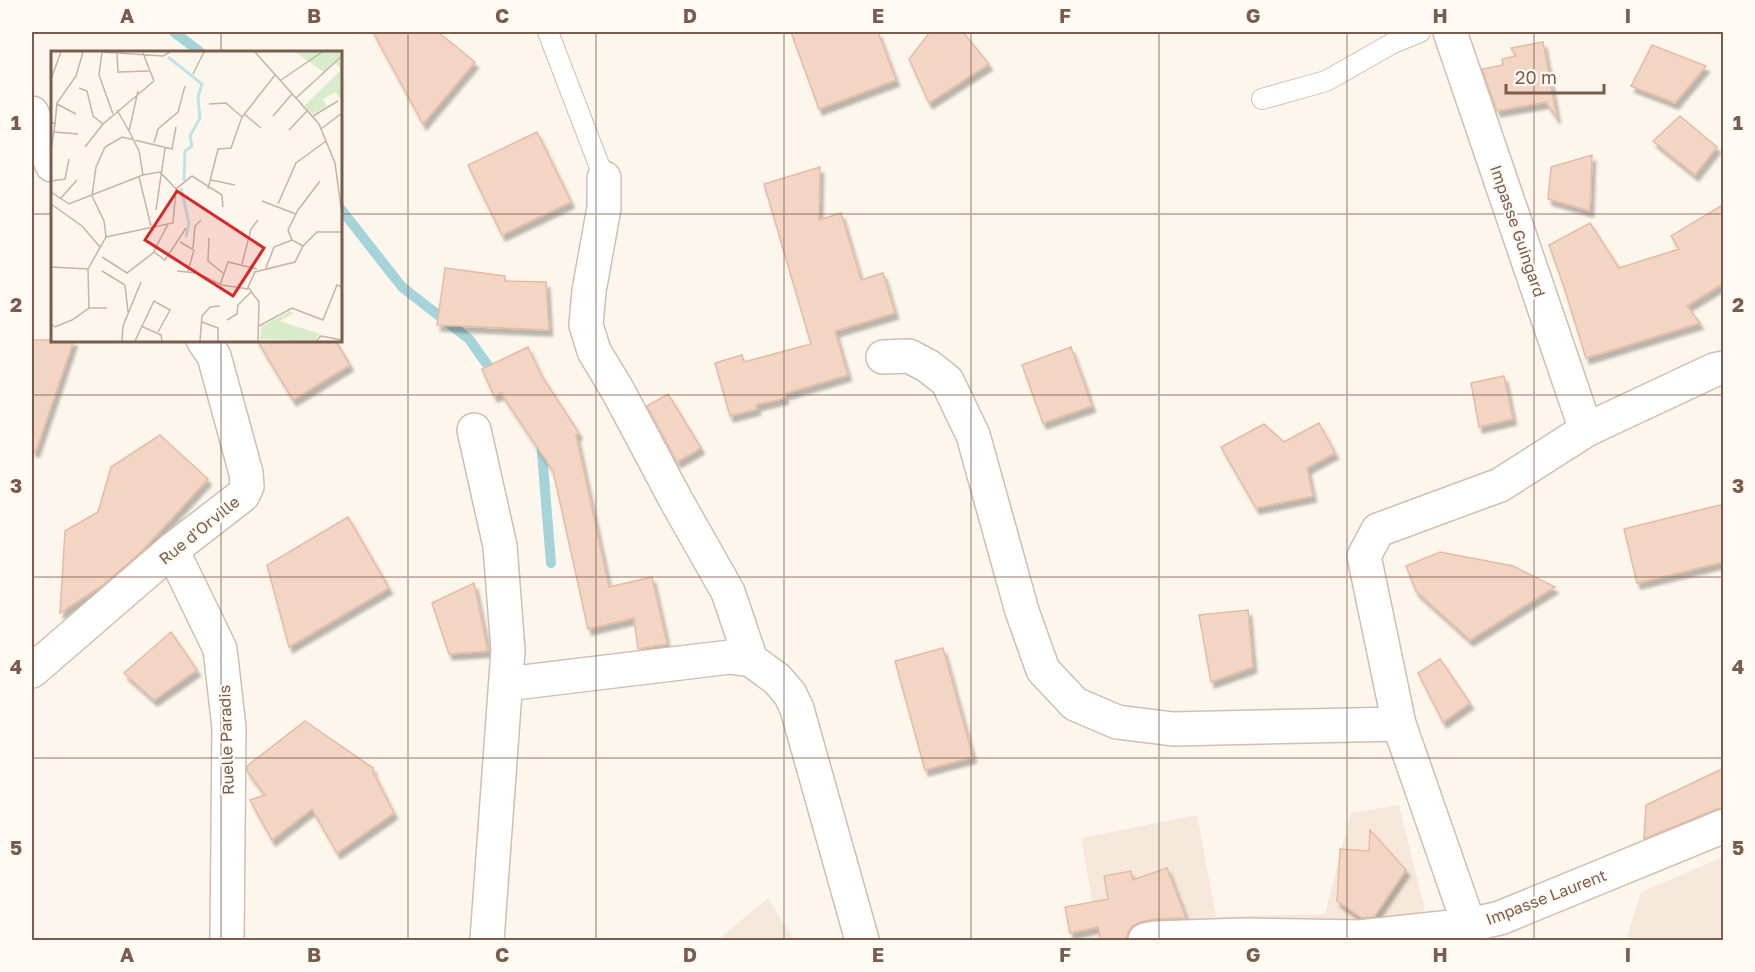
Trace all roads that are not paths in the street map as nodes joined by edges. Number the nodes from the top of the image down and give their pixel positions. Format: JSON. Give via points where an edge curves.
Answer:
{"nodes":[{"id":1,"x":548,"y":32,"type":"edge"},
{"id":2,"x":1420,"y":32,"type":"edge"},
{"id":3,"x":1449,"y":32,"type":"edge"},
{"id":4,"x":1262,"y":99,"type":"dead end"},
{"id":5,"x":32,"y":113,"type":"edge"},
{"id":6,"x":51,"y":162,"type":"edge"},
{"id":7,"x":604,"y":178,"type":"joint"},
{"id":8,"x":204,"y":342,"type":"edge"},
{"id":9,"x":883,"y":357,"type":"dead end"},
{"id":10,"x":1724,"y":368,"type":"edge"},
{"id":11,"x":1586,"y":429,"type":"junction"},
{"id":12,"x":474,"y":430,"type":"dead end"},
{"id":13,"x":172,"y":550,"type":"junction"},
{"id":14,"x":751,"y":660,"type":"junction"},
{"id":15,"x":32,"y":671,"type":"edge"},
{"id":16,"x":506,"y":684,"type":"junction"},
{"id":17,"x":1399,"y":724,"type":"junction"},
{"id":18,"x":1724,"y":826,"type":"edge"},
{"id":19,"x":1469,"y":925,"type":"junction"},
{"id":20,"x":1243,"y":938,"type":"edge"},
{"id":21,"x":227,"y":940,"type":"edge"},
{"id":22,"x":487,"y":940,"type":"edge"},
{"id":23,"x":862,"y":940,"type":"edge"},
{"id":24,"x":1145,"y":940,"type":"edge"}],
"edges":[{"from":1,"to":7,"type":"lane"},
{"from":2,"to":4,"type":"lane","via":[[1326,81]]},
{"from":3,"to":11,"type":"street","name":"Impasse Guingard"},
{"from":5,"to":6,"type":"street"},
{"from":7,"to":14,"type":"street","via":[[604,208],[586,325],[594,351],[728,592]]},
{"from":8,"to":13,"type":"street","name":"Rue d'Orville","via":[[214,356],[247,486],[243,495]]},
{"from":9,"to":17,"type":"street","via":[[909,356],[947,381],[973,435],[1022,611],[1043,669],[1075,704],[1117,722],[1173,729]]},
{"from":10,"to":11,"type":"street"},
{"from":11,"to":17,"type":"street","via":[[1500,485],[1378,530],[1364,556]]},
{"from":12,"to":16,"type":"street","via":[[500,546],[508,650]]},
{"from":13,"to":15,"type":"street","name":"Rue d'Orville"},
{"from":13,"to":21,"type":"street","name":"Ruelle Paradis","via":[[220,649],[229,728]]},
{"from":14,"to":16,"type":"street","via":[[730,657]]},
{"from":14,"to":23,"type":"street","via":[[777,678],[797,709]]},
{"from":16,"to":22,"type":"street"},
{"from":17,"to":19,"type":"street"},
{"from":18,"to":19,"type":"street","name":"Impasse Laurent","via":[[1500,918]]},
{"from":19,"to":20,"type":"street","name":"Impasse Laurent","via":[[1360,937]]},
{"from":20,"to":24,"type":"street","name":"Impasse Laurent"}]}
